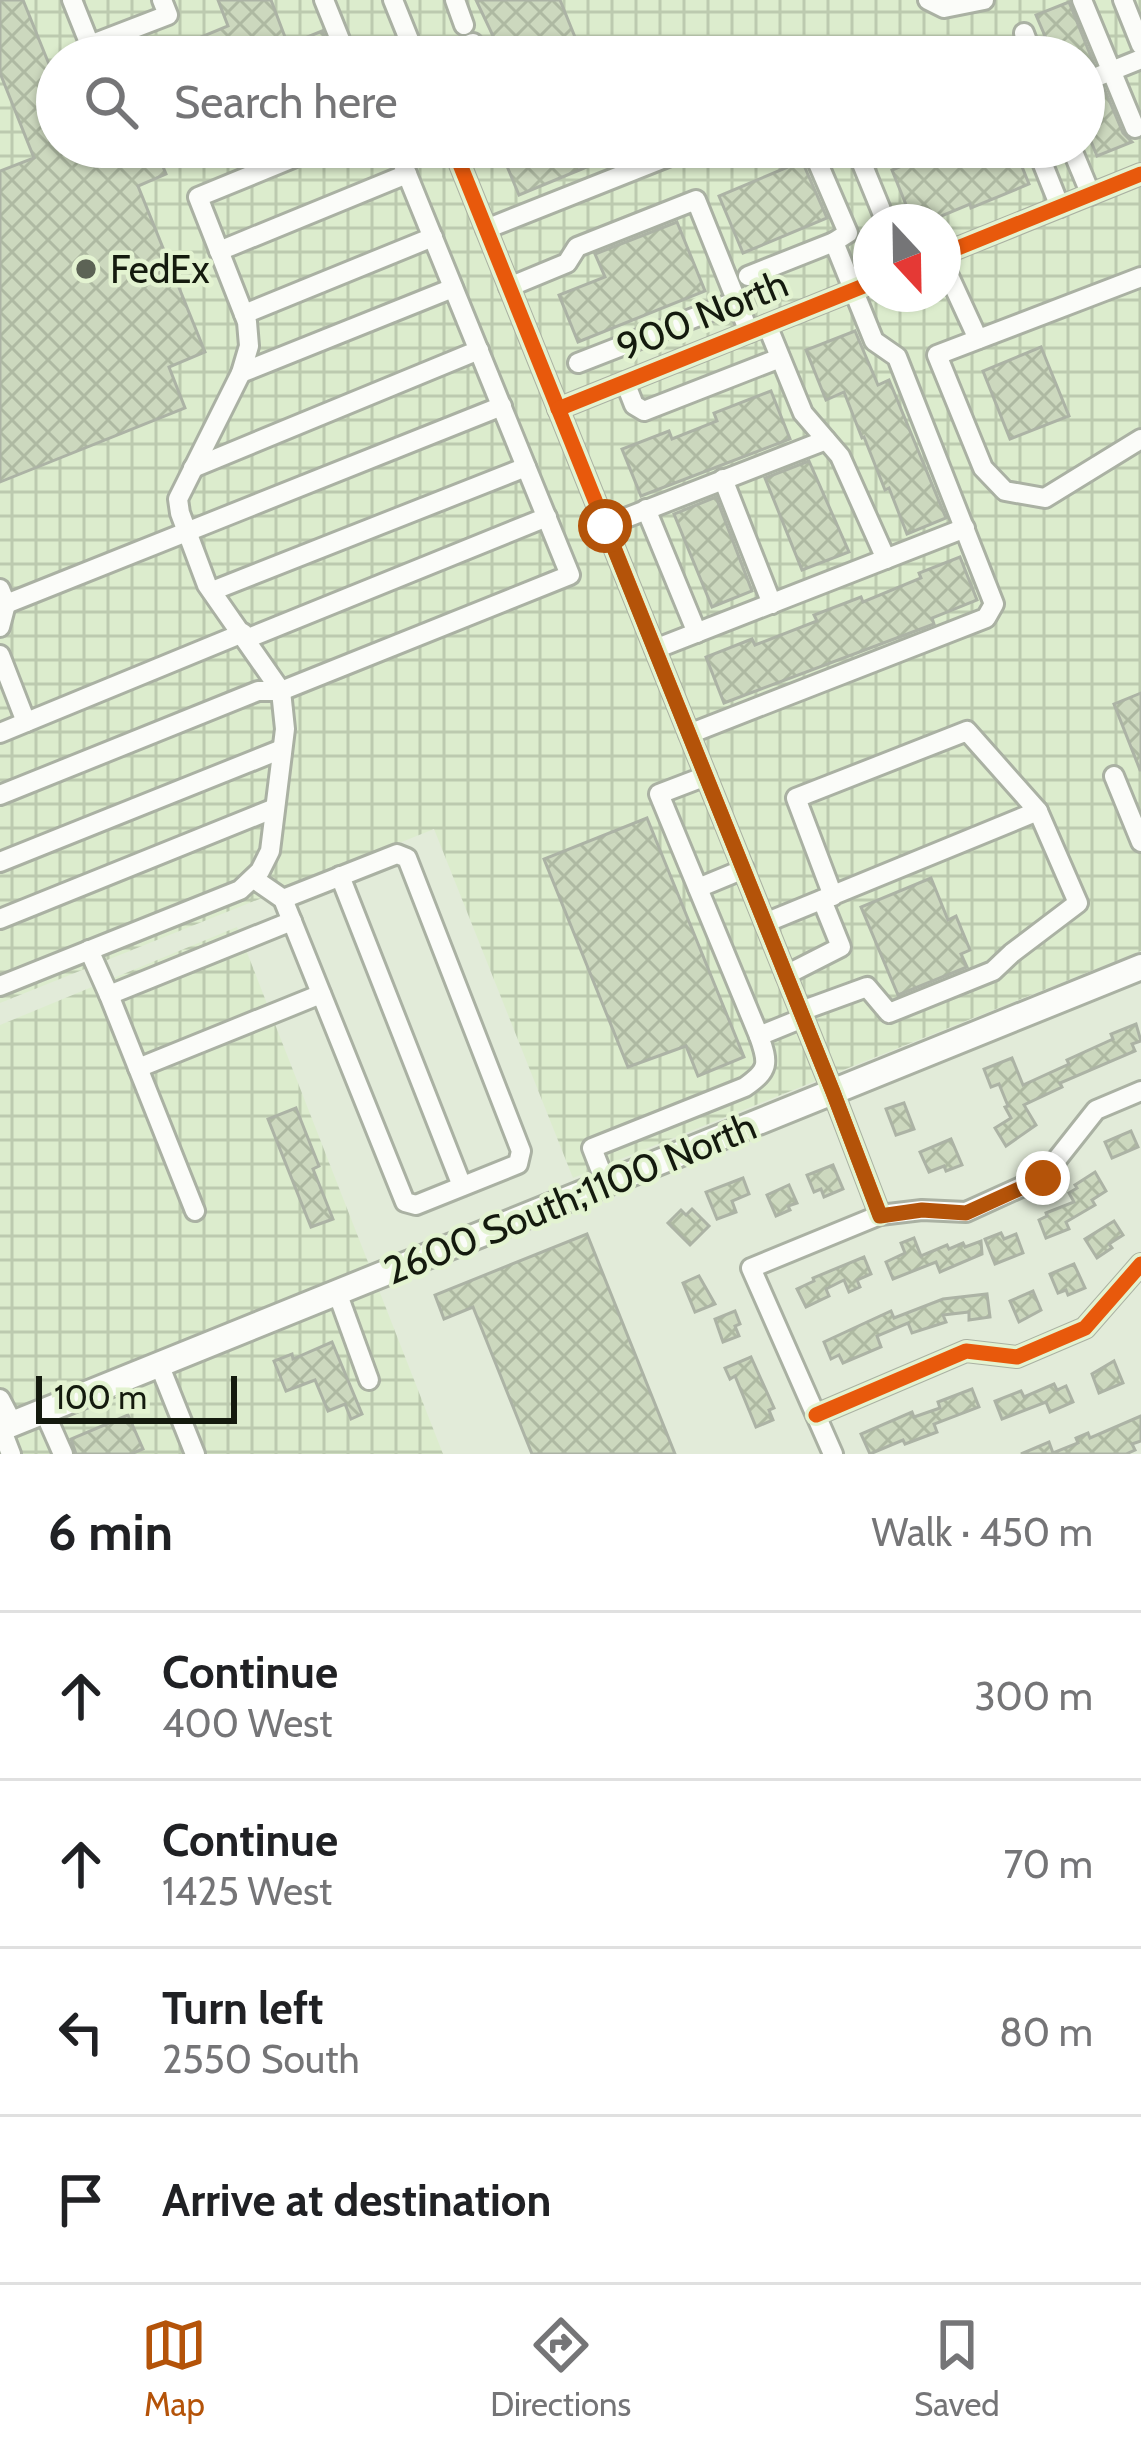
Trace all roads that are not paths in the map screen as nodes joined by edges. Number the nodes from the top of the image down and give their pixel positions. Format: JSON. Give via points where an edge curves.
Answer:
{"nodes":[{"id":1,"x":72,"y":0,"type":"edge"},
{"id":2,"x":162,"y":0,"type":"edge"},
{"id":3,"x":324,"y":0,"type":"edge"},
{"id":4,"x":394,"y":0,"type":"edge"},
{"id":5,"x":454,"y":0,"type":"edge"},
{"id":6,"x":928,"y":0,"type":"edge"},
{"id":7,"x":984,"y":0,"type":"edge"},
{"id":8,"x":1082,"y":0,"type":"edge"},
{"id":9,"x":1123,"y":0,"type":"edge"},
{"id":10,"x":464,"y":25,"type":"dead end"},
{"id":11,"x":1024,"y":33,"type":"dead end"},
{"id":12,"x":86,"y":36,"type":"edge"},
{"id":13,"x":113,"y":36,"type":"edge"},
{"id":14,"x":339,"y":36,"type":"edge"},
{"id":15,"x":408,"y":36,"type":"edge"},
{"id":16,"x":1025,"y":36,"type":"edge"},
{"id":17,"x":1097,"y":36,"type":"edge"},
{"id":18,"x":1141,"y":45,"type":"edge"},
{"id":19,"x":1105,"y":54,"type":"edge"},
{"id":20,"x":1141,"y":59,"type":"edge"},
{"id":21,"x":1112,"y":71,"type":"junction"},
{"id":22,"x":1105,"y":74,"type":"edge"},
{"id":23,"x":1136,"y":128,"type":"dead end"},
{"id":24,"x":269,"y":168,"type":"edge"},
{"id":25,"x":405,"y":168,"type":"edge"},
{"id":26,"x":460,"y":168,"type":"edge"},
{"id":27,"x":639,"y":168,"type":"edge"},
{"id":28,"x":821,"y":168,"type":"edge"},
{"id":29,"x":864,"y":168,"type":"edge"},
{"id":30,"x":1044,"y":168,"type":"edge"},
{"id":31,"x":1080,"y":168,"type":"edge"},
{"id":32,"x":407,"y":174,"type":"junction"},
{"id":33,"x":1141,"y":175,"type":"edge"},
{"id":34,"x":1091,"y":194,"type":"junction"},
{"id":35,"x":879,"y":204,"type":"edge"},
{"id":36,"x":1060,"y":207,"type":"junction"},
{"id":37,"x":485,"y":229,"type":"junction"},
{"id":38,"x":433,"y":237,"type":"junction"},
{"id":39,"x":834,"y":242,"type":"junction"},
{"id":40,"x":961,"y":247,"type":"edge"},
{"id":41,"x":219,"y":250,"type":"junction"},
{"id":42,"x":853,"y":272,"type":"edge"},
{"id":43,"x":748,"y":276,"type":"dead end"},
{"id":44,"x":1141,"y":277,"type":"edge"},
{"id":45,"x":509,"y":287,"type":"junction"},
{"id":46,"x":453,"y":288,"type":"junction"},
{"id":47,"x":853,"y":290,"type":"edge"},
{"id":48,"x":737,"y":301,"type":"junction"},
{"id":49,"x":961,"y":302,"type":"edge"},
{"id":50,"x":868,"y":312,"type":"edge"},
{"id":51,"x":244,"y":314,"type":"junction"},
{"id":52,"x":758,"y":329,"type":"junction"},
{"id":53,"x":978,"y":339,"type":"junction"},
{"id":54,"x":478,"y":350,"type":"junction"},
{"id":55,"x":780,"y":358,"type":"junction"},
{"id":56,"x":578,"y":363,"type":"dead end"},
{"id":57,"x":241,"y":373,"type":"junction"},
{"id":58,"x":625,"y":382,"type":"junction"},
{"id":59,"x":502,"y":406,"type":"junction"},
{"id":60,"x":558,"y":409,"type":"junction"},
{"id":61,"x":826,"y":440,"type":"junction"},
{"id":62,"x":1141,"y":440,"type":"edge"},
{"id":63,"x":526,"y":467,"type":"junction"},
{"id":64,"x":193,"y":468,"type":"junction"},
{"id":65,"x":723,"y":479,"type":"junction"},
{"id":66,"x":646,"y":509,"type":"junction"},
{"id":67,"x":547,"y":517,"type":"junction"},
{"id":68,"x":605,"y":526,"type":"junction"},
{"id":69,"x":964,"y":528,"type":"junction"},
{"id":70,"x":187,"y":533,"type":"junction"},
{"id":71,"x":886,"y":559,"type":"junction"},
{"id":72,"x":212,"y":591,"type":"junction"},
{"id":73,"x":3,"y":597,"type":"edge"},
{"id":74,"x":772,"y":604,"type":"junction"},
{"id":75,"x":0,"y":627,"type":"edge"},
{"id":76,"x":697,"y":633,"type":"junction"},
{"id":77,"x":244,"y":636,"type":"junction"},
{"id":78,"x":655,"y":649,"type":"junction"},
{"id":79,"x":0,"y":655,"type":"edge"},
{"id":80,"x":281,"y":691,"type":"junction"},
{"id":81,"x":26,"y":722,"type":"junction"},
{"id":82,"x":0,"y":733,"type":"edge"},
{"id":83,"x":689,"y":734,"type":"junction"},
{"id":84,"x":282,"y":749,"type":"junction"},
{"id":85,"x":706,"y":776,"type":"junction"},
{"id":86,"x":1114,"y":776,"type":"dead end"},
{"id":87,"x":0,"y":795,"type":"edge"},
{"id":88,"x":275,"y":808,"type":"junction"},
{"id":89,"x":1038,"y":811,"type":"junction"},
{"id":90,"x":1141,"y":842,"type":"edge"},
{"id":91,"x":0,"y":862,"type":"edge"},
{"id":92,"x":744,"y":869,"type":"junction"},
{"id":93,"x":340,"y":876,"type":"junction"},
{"id":94,"x":254,"y":879,"type":"junction"},
{"id":95,"x":698,"y":888,"type":"junction"},
{"id":96,"x":827,"y":898,"type":"junction"},
{"id":97,"x":283,"y":899,"type":"junction"},
{"id":98,"x":0,"y":919,"type":"edge"},
{"id":99,"x":292,"y":921,"type":"junction"},
{"id":100,"x":765,"y":923,"type":"junction"},
{"id":101,"x":89,"y":950,"type":"junction"},
{"id":102,"x":1141,"y":967,"type":"edge"},
{"id":103,"x":786,"y":975,"type":"junction"},
{"id":104,"x":0,"y":986,"type":"edge"},
{"id":105,"x":321,"y":994,"type":"junction"},
{"id":106,"x":109,"y":995,"type":"junction"},
{"id":107,"x":802,"y":1014,"type":"junction"},
{"id":108,"x":759,"y":1036,"type":"junction"},
{"id":109,"x":138,"y":1068,"type":"junction"},
{"id":110,"x":1141,"y":1091,"type":"edge"},
{"id":111,"x":833,"y":1092,"type":"junction"},
{"id":112,"x":606,"y":1184,"type":"junction"},
{"id":113,"x":462,"y":1186,"type":"junction"},
{"id":114,"x":195,"y":1211,"type":"dead end"},
{"id":115,"x":880,"y":1216,"type":"junction"},
{"id":116,"x":1141,"y":1264,"type":"edge"},
{"id":117,"x":337,"y":1292,"type":"junction"},
{"id":118,"x":159,"y":1364,"type":"junction"},
{"id":119,"x":369,"y":1379,"type":"dead end"},
{"id":120,"x":0,"y":1399,"type":"edge"},
{"id":121,"x":44,"y":1411,"type":"junction"},
{"id":122,"x":816,"y":1414,"type":"junction"},
{"id":123,"x":5,"y":1427,"type":"edge"},
{"id":124,"x":11,"y":1454,"type":"edge"},
{"id":125,"x":62,"y":1454,"type":"edge"},
{"id":126,"x":195,"y":1454,"type":"edge"},
{"id":127,"x":832,"y":1454,"type":"edge"}],
"edges":[{"from":1,"to":12,"type":"street"},
{"from":2,"to":13,"type":"street","via":[[168,15]]},
{"from":3,"to":14,"type":"street"},
{"from":4,"to":15,"type":"street"},
{"from":5,"to":10,"type":"street"},
{"from":6,"to":7,"type":"street","via":[[944,8]]},
{"from":8,"to":17,"type":"street"},
{"from":9,"to":18,"type":"street"},
{"from":11,"to":16,"type":"street"},
{"from":19,"to":21,"type":"street"},
{"from":20,"to":21,"type":"street"},
{"from":21,"to":22,"type":"street"},
{"from":21,"to":23,"type":"street"},
{"from":24,"to":41,"type":"street","via":[[198,197]]},
{"from":25,"to":32,"type":"street"},
{"from":26,"to":37,"type":"street"},
{"from":27,"to":37,"type":"street"},
{"from":28,"to":39,"type":"street","via":[[848,233]]},
{"from":29,"to":35,"type":"street"},
{"from":30,"to":36,"type":"street"},
{"from":31,"to":34,"type":"street"},
{"from":32,"to":38,"type":"street"},
{"from":32,"to":41,"type":"street"},
{"from":33,"to":34,"type":"street"},
{"from":34,"to":36,"type":"street"},
{"from":36,"to":40,"type":"street"},
{"from":37,"to":45,"type":"street"},
{"from":38,"to":46,"type":"street"},
{"from":38,"to":51,"type":"street"},
{"from":39,"to":42,"type":"street"},
{"from":39,"to":43,"type":"street"},
{"from":41,"to":51,"type":"street"},
{"from":44,"to":53,"type":"street"},
{"from":45,"to":48,"type":"street","via":[[567,263],[577,247],[696,200]]},
{"from":45,"to":60,"type":"street"},
{"from":46,"to":54,"type":"street"},
{"from":46,"to":57,"type":"street"},
{"from":47,"to":52,"type":"street","name":"900 North"},
{"from":48,"to":52,"type":"street"},
{"from":48,"to":56,"type":"street"},
{"from":49,"to":53,"type":"street"},
{"from":50,"to":69,"type":"street","via":[[874,340],[897,357]]},
{"from":51,"to":57,"type":"street","via":[[249,335]]},
{"from":52,"to":55,"type":"street"},
{"from":52,"to":58,"type":"street","name":"900 North"},
{"from":53,"to":62,"type":"street","via":[[937,355],[983,468],[1005,491],[1045,498]]},
{"from":54,"to":59,"type":"street"},
{"from":54,"to":64,"type":"street"},
{"from":55,"to":58,"type":"street","via":[[644,411]]},
{"from":55,"to":61,"type":"street","via":[[803,413]]},
{"from":57,"to":64,"type":"street"},
{"from":58,"to":60,"type":"street","name":"900 North"},
{"from":59,"to":63,"type":"street"},
{"from":59,"to":70,"type":"street"},
{"from":60,"to":68,"type":"street"},
{"from":61,"to":65,"type":"street"},
{"from":61,"to":71,"type":"street"},
{"from":63,"to":67,"type":"street"},
{"from":63,"to":72,"type":"street"},
{"from":64,"to":70,"type":"street","via":[[178,499]]},
{"from":65,"to":66,"type":"street"},
{"from":65,"to":74,"type":"street"},
{"from":66,"to":68,"type":"street"},
{"from":66,"to":76,"type":"street"},
{"from":67,"to":77,"type":"street"},
{"from":67,"to":80,"type":"street","via":[[570,575]]},
{"from":68,"to":78,"type":"street"},
{"from":69,"to":71,"type":"street"},
{"from":69,"to":83,"type":"street","via":[[994,604],[986,618]]},
{"from":70,"to":72,"type":"street"},
{"from":70,"to":73,"type":"street"},
{"from":71,"to":74,"type":"street"},
{"from":72,"to":77,"type":"street"},
{"from":73,"to":75,"type":"street"},
{"from":74,"to":76,"type":"street"},
{"from":76,"to":78,"type":"street"},
{"from":77,"to":80,"type":"street"},
{"from":77,"to":81,"type":"street"},
{"from":78,"to":83,"type":"street"},
{"from":79,"to":81,"type":"street"},
{"from":80,"to":84,"type":"street"},
{"from":80,"to":87,"type":"street","via":[[258,692]]},
{"from":81,"to":82,"type":"street"},
{"from":83,"to":85,"type":"street"},
{"from":84,"to":88,"type":"street"},
{"from":84,"to":91,"type":"street"},
{"from":85,"to":92,"type":"street"},
{"from":85,"to":95,"type":"street","via":[[659,794]]},
{"from":86,"to":90,"type":"street"},
{"from":88,"to":94,"type":"street","via":[[270,851]]},
{"from":88,"to":98,"type":"street"},
{"from":89,"to":96,"type":"street"},
{"from":89,"to":96,"type":"street","via":[[967,731],[796,798]]},
{"from":89,"to":107,"type":"street","via":[[1078,903],[993,971],[890,1013],[866,987]]},
{"from":92,"to":95,"type":"street"},
{"from":92,"to":100,"type":"street"},
{"from":93,"to":97,"type":"street"},
{"from":93,"to":113,"type":"street"},
{"from":93,"to":113,"type":"street","via":[[397,854],[406,858],[521,1151],[518,1164]]},
{"from":94,"to":97,"type":"street"},
{"from":94,"to":101,"type":"street"},
{"from":95,"to":108,"type":"street"},
{"from":96,"to":100,"type":"street"},
{"from":96,"to":103,"type":"street","via":[[841,947]]},
{"from":97,"to":99,"type":"street"},
{"from":99,"to":105,"type":"street"},
{"from":99,"to":106,"type":"street"},
{"from":100,"to":103,"type":"street"},
{"from":101,"to":104,"type":"street"},
{"from":101,"to":106,"type":"street"},
{"from":102,"to":111,"type":"main road","name":"2600 South;1100 North"},
{"from":103,"to":107,"type":"street"},
{"from":105,"to":109,"type":"street"},
{"from":105,"to":113,"type":"street","via":[[405,1202]]},
{"from":106,"to":109,"type":"street"},
{"from":107,"to":108,"type":"street"},
{"from":107,"to":111,"type":"street"},
{"from":108,"to":112,"type":"street","via":[[767,1058],[762,1075],[745,1088],[592,1148]]},
{"from":109,"to":114,"type":"street"},
{"from":110,"to":115,"type":"street","via":[[1096,1111],[1043,1178],[966,1213]]},
{"from":111,"to":112,"type":"main road","name":"2600 South;1100 North"},
{"from":111,"to":115,"type":"street"},
{"from":112,"to":117,"type":"main road","name":"2600 South;1100 North"},
{"from":115,"to":122,"type":"street","via":[[751,1268]]},
{"from":116,"to":122,"type":"street","via":[[1085,1328],[1017,1357],[967,1351]]},
{"from":117,"to":118,"type":"main road","name":"2600 South;1100 North"},
{"from":117,"to":119,"type":"street"},
{"from":118,"to":121,"type":"main road","name":"2600 South;1100 North"},
{"from":118,"to":126,"type":"street"},
{"from":120,"to":123,"type":"street"},
{"from":121,"to":123,"type":"main road","name":"2600 South;1100 North"},
{"from":121,"to":125,"type":"street"},
{"from":122,"to":127,"type":"street"},
{"from":123,"to":124,"type":"street"}]}
